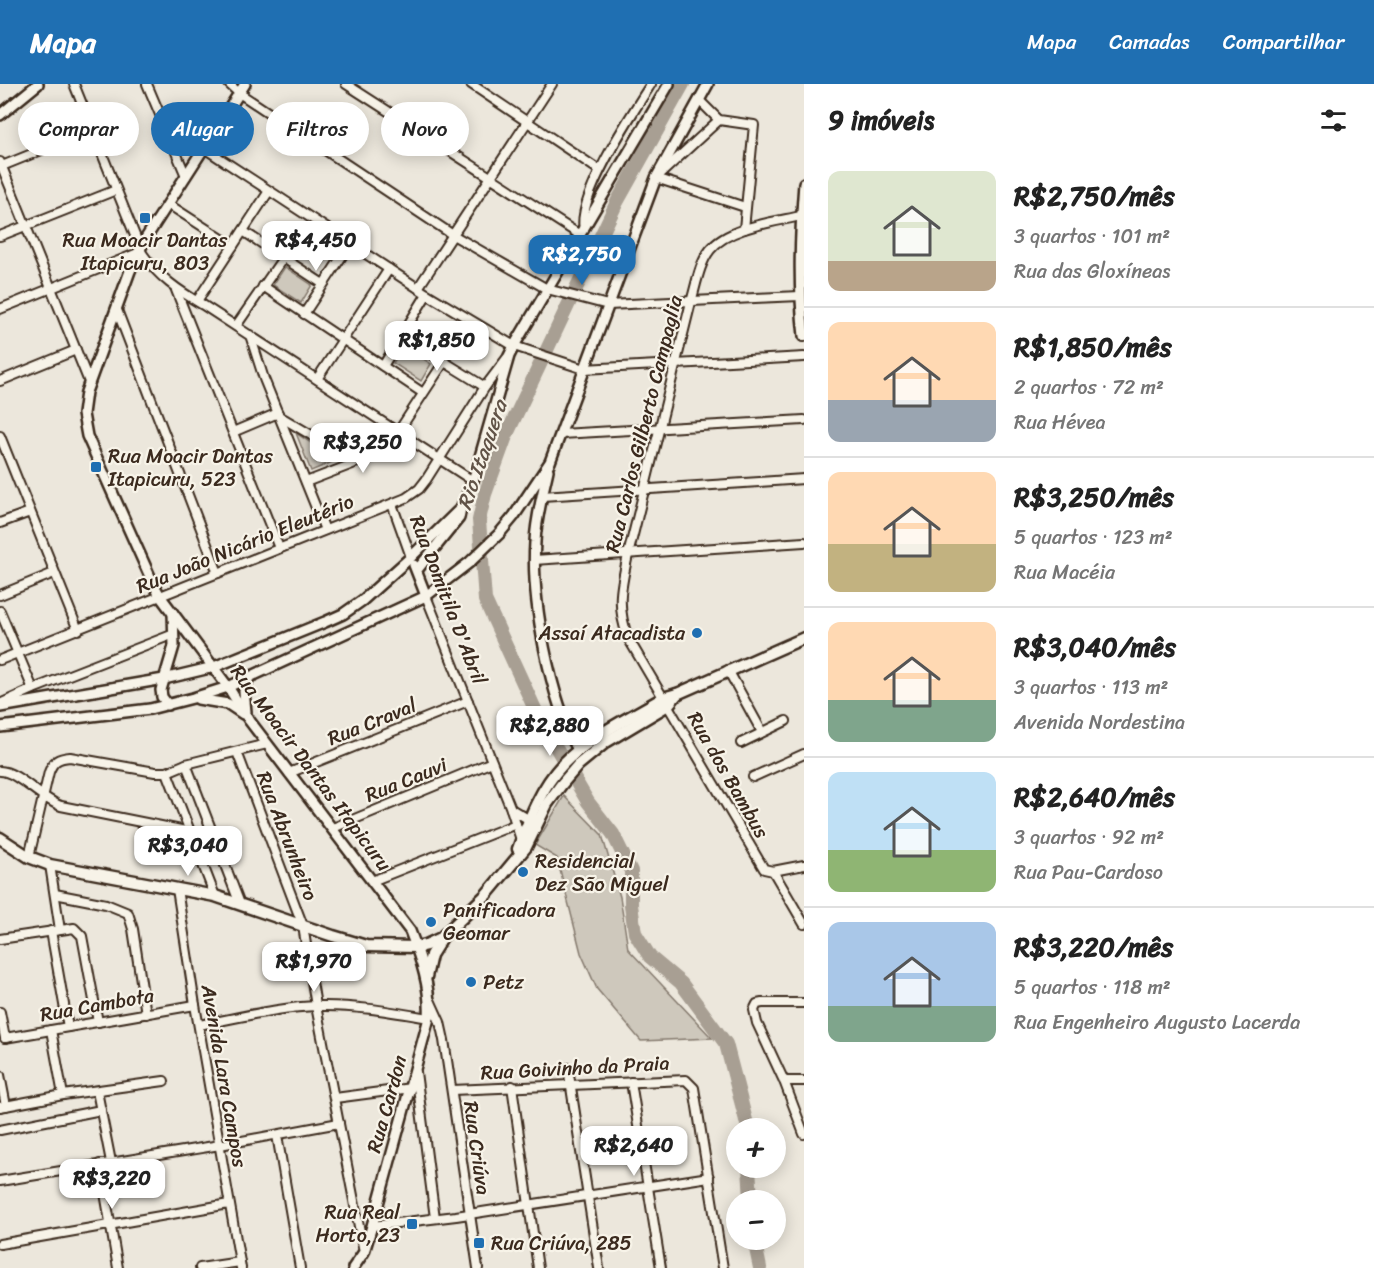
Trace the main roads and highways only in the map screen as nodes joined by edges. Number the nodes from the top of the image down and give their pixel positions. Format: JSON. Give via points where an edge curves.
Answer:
{"nodes":[{"id":1,"x":804,"y":638,"type":"edge"},
{"id":2,"x":665,"y":701,"type":"junction"},
{"id":3,"x":566,"y":724,"type":"road end"},
{"id":4,"x":603,"y":734,"type":"junction"},
{"id":5,"x":577,"y":758,"type":"junction"},
{"id":6,"x":533,"y":822,"type":"junction"},
{"id":7,"x":0,"y":838,"type":"edge"},
{"id":8,"x":515,"y":858,"type":"junction"},
{"id":9,"x":441,"y":938,"type":"junction"},
{"id":10,"x":426,"y":977,"type":"road end"}],
"edges":[{"from":1,"to":2,"type":"main road"},
{"from":2,"to":4,"type":"main road"},
{"from":2,"to":5,"type":"main road"},
{"from":3,"to":4,"type":"main road","via":[[582,734]]},
{"from":4,"to":5,"type":"main road"},
{"from":5,"to":6,"type":"main road","via":[[557,781]]},
{"from":6,"to":8,"type":"main road"},
{"from":6,"to":8,"type":"main road","via":[[526,846]]},
{"from":7,"to":9,"type":"main road","via":[[50,865],[215,896],[366,946],[417,947]]},
{"from":8,"to":9,"type":"main road","via":[[486,894]]},
{"from":9,"to":10,"type":"main road","via":[[431,955]]}]}
